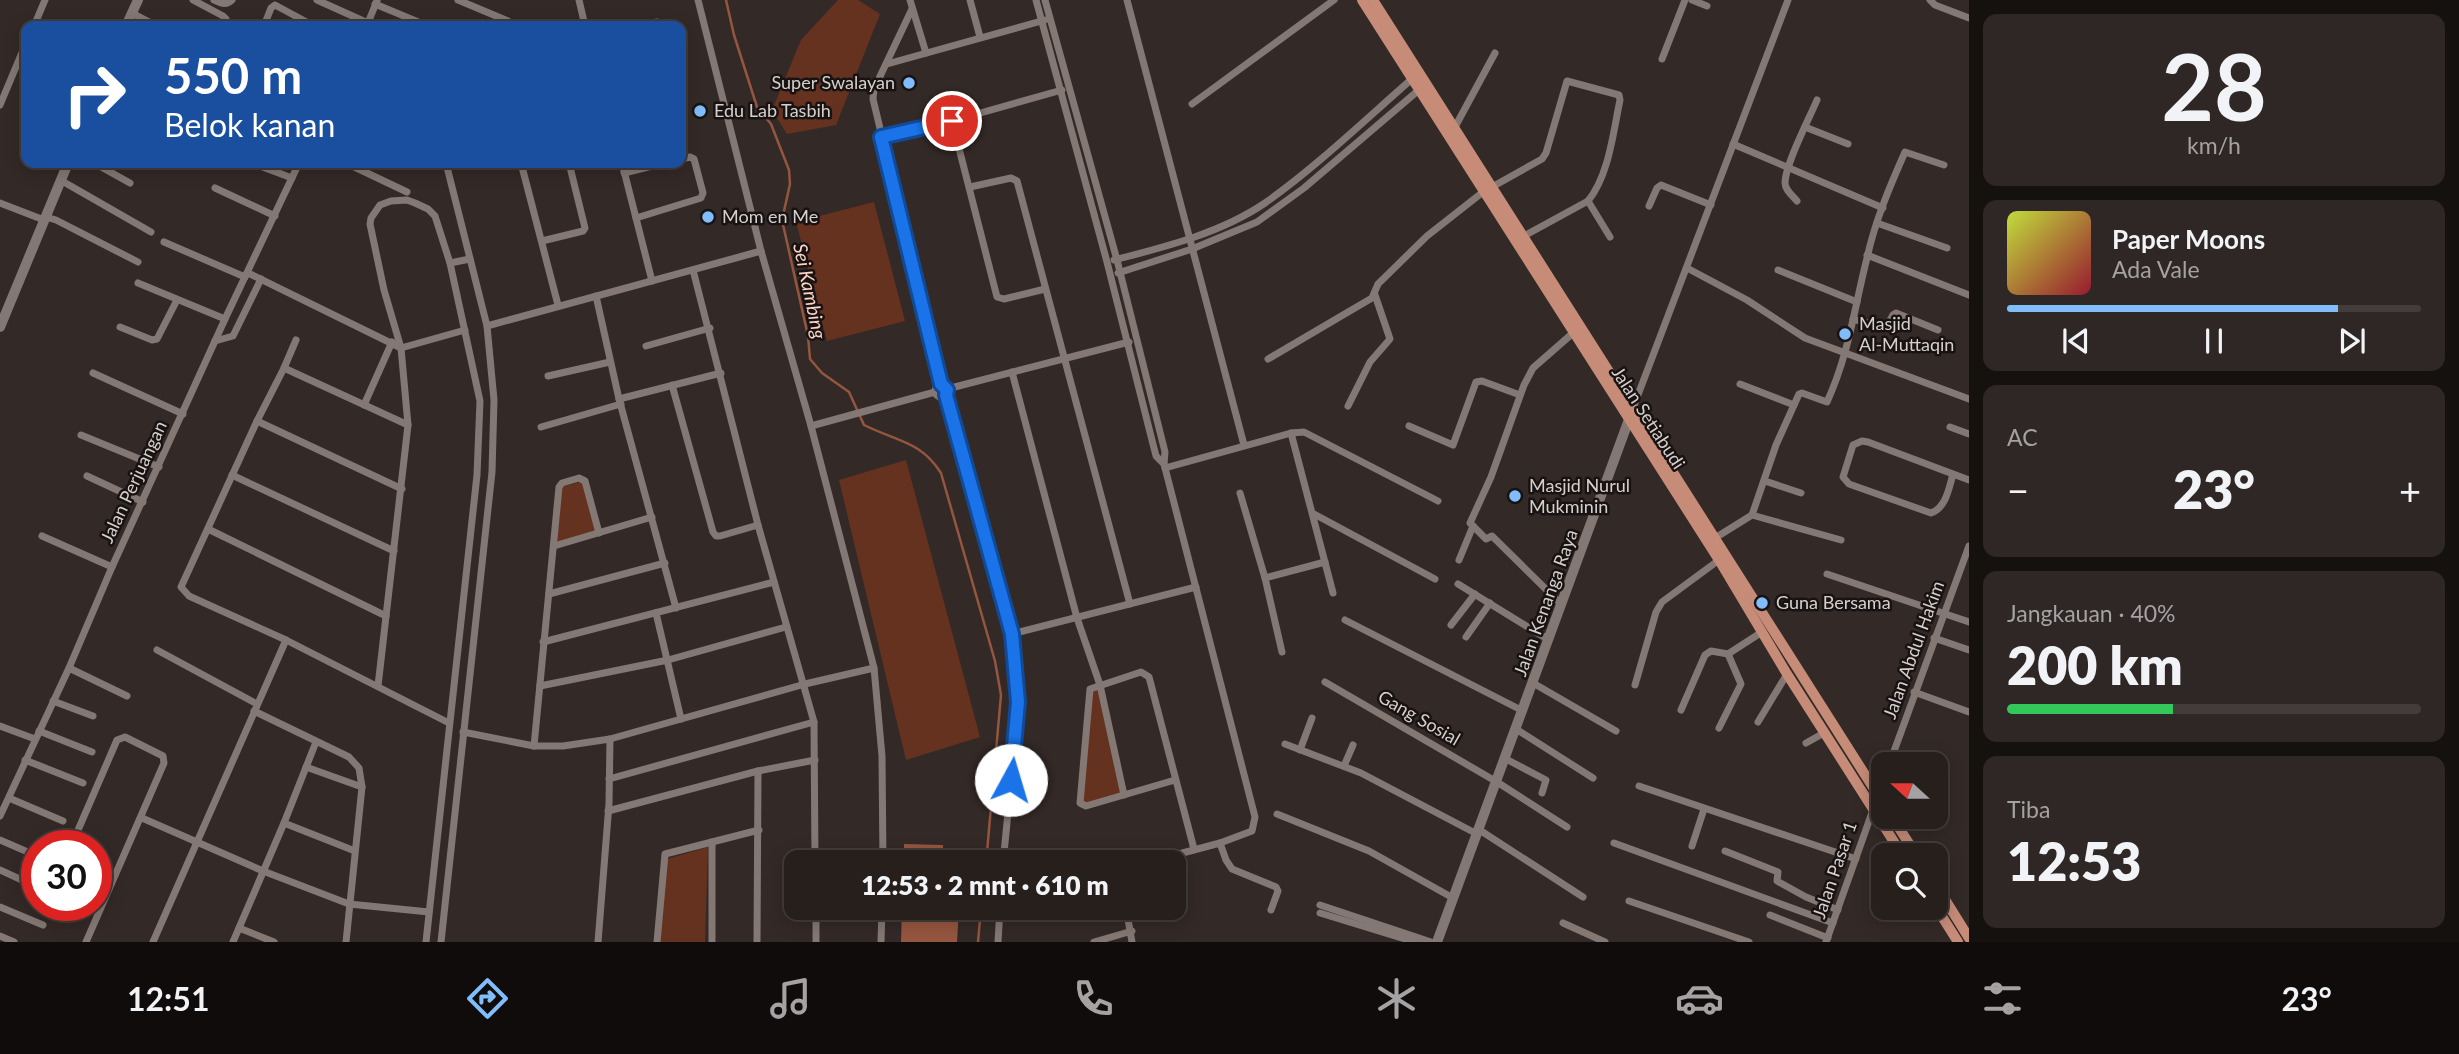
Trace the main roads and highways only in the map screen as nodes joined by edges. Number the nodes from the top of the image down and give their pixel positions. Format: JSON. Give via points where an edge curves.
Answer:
{"nodes":[{"id":1,"x":1362,"y":0,"type":"edge"},
{"id":2,"x":1373,"y":0,"type":"edge"},
{"id":3,"x":1416,"y":75,"type":"junction"},
{"id":4,"x":1424,"y":86,"type":"junction"},
{"id":5,"x":1487,"y":190,"type":"junction"},
{"id":6,"x":1769,"y":636,"type":"junction"},
{"id":7,"x":1871,"y":791,"type":"edge"},
{"id":8,"x":1871,"y":793,"type":"edge"},
{"id":9,"x":1948,"y":904,"type":"edge"},
{"id":10,"x":1944,"y":920,"type":"edge"},
{"id":11,"x":1969,"y":938,"type":"edge"},
{"id":12,"x":1958,"y":942,"type":"edge"}],
"edges":[{"from":1,"to":3,"type":"main road","name":"Jalan Setiabudi"},
{"from":2,"to":3,"type":"main road","name":"Jalan Setiabudi"},
{"from":3,"to":4,"type":"main road","name":"Jalan Setiabudi"},
{"from":4,"to":5,"type":"main road","name":"Jalan Setiabudi"},
{"from":4,"to":5,"type":"main road","name":"Jalan Setiabudi","via":[[1455,127]]},
{"from":5,"to":6,"type":"main road","name":"Jalan Setiabudi","via":[[1573,333]]},
{"from":5,"to":6,"type":"main road","name":"Jalan Setiabudi","via":[[1524,236],[1633,408],[1715,538]]},
{"from":6,"to":7,"type":"main road","name":"Jalan Setiabudi"},
{"from":6,"to":8,"type":"main road","name":"Jalan Setiabudi","via":[[1824,733]]},
{"from":9,"to":11,"type":"main road"},
{"from":10,"to":12,"type":"main road"}]}
